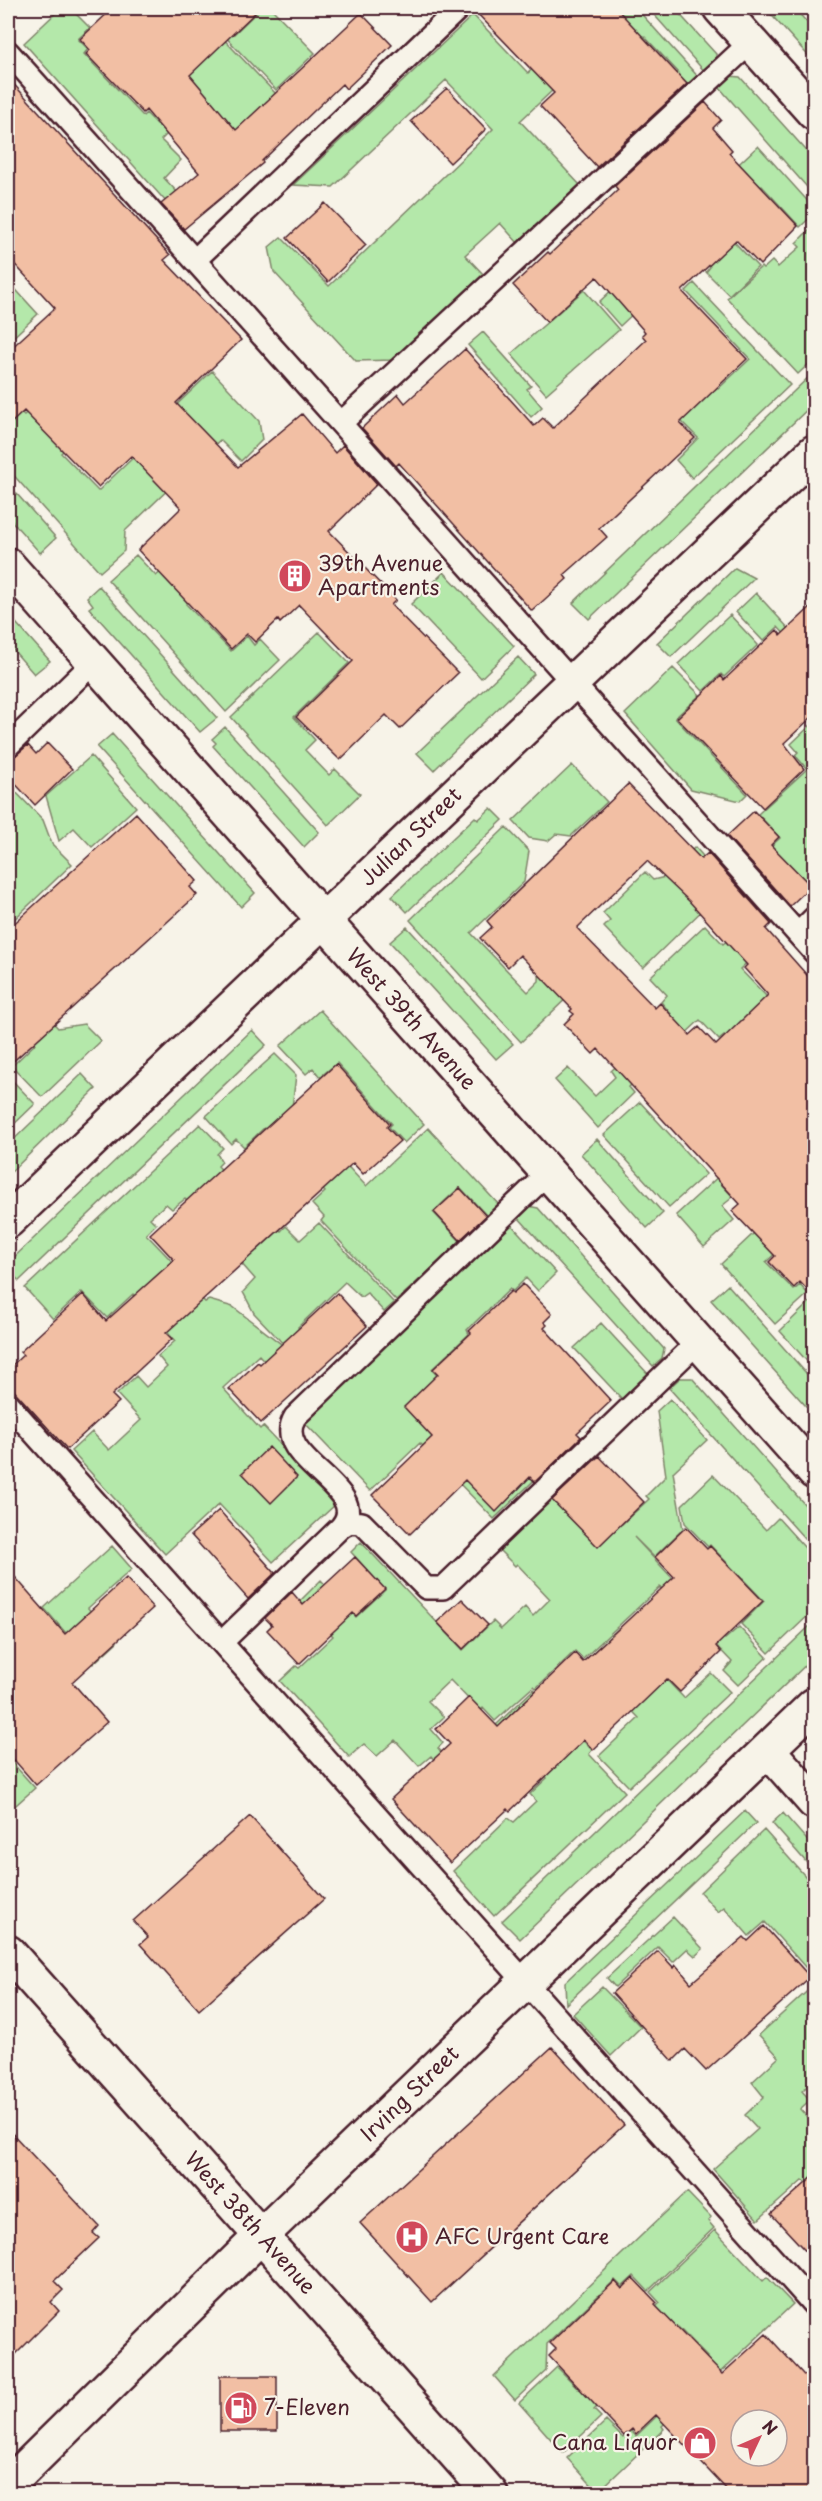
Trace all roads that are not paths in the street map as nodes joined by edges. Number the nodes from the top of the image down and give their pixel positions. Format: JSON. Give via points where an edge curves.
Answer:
{"nodes":[{"id":1,"x":459,"y":8,"type":"edge"},
{"id":2,"x":720,"y":8,"type":"edge"},
{"id":3,"x":751,"y":42,"type":"junction"},
{"id":4,"x":8,"y":52,"type":"edge"},
{"id":5,"x":814,"y":113,"type":"edge"},
{"id":6,"x":195,"y":260,"type":"junction"},
{"id":7,"x":341,"y":423,"type":"junction"},
{"id":8,"x":814,"y":452,"type":"edge"},
{"id":9,"x":8,"y":565,"type":"edge"},
{"id":10,"x":94,"y":662,"type":"junction"},
{"id":11,"x":573,"y":682,"type":"junction"},
{"id":12,"x":8,"y":746,"type":"edge"},
{"id":13,"x":814,"y":918,"type":"edge"},
{"id":14,"x":323,"y":920,"type":"junction"},
{"id":15,"x":798,"y":934,"type":"junction"},
{"id":16,"x":814,"y":952,"type":"edge"},
{"id":17,"x":548,"y":1173,"type":"junction"},
{"id":18,"x":8,"y":1221,"type":"edge"},
{"id":19,"x":699,"y":1342,"type":"junction"},
{"id":20,"x":8,"y":1404,"type":"edge"},
{"id":21,"x":814,"y":1472,"type":"edge"},
{"id":22,"x":341,"y":1527,"type":"junction"},
{"id":23,"x":222,"y":1642,"type":"junction"},
{"id":24,"x":814,"y":1705,"type":"edge"},
{"id":25,"x":768,"y":1750,"type":"junction"},
{"id":26,"x":814,"y":1802,"type":"edge"},
{"id":27,"x":8,"y":1952,"type":"edge"},
{"id":28,"x":526,"y":1982,"type":"junction"},
{"id":29,"x":261,"y":2236,"type":"junction"},
{"id":30,"x":814,"y":2305,"type":"edge"},
{"id":31,"x":8,"y":2485,"type":"edge"},
{"id":32,"x":491,"y":2493,"type":"edge"}],
"edges":[{"from":1,"to":6,"type":"lane"},
{"from":2,"to":3,"type":"street"},
{"from":3,"to":5,"type":"street"},
{"from":3,"to":7,"type":"lane"},
{"from":4,"to":6,"type":"lane"},
{"from":6,"to":7,"type":"lane"},
{"from":7,"to":11,"type":"lane"},
{"from":8,"to":11,"type":"street","name":"Julian Street"},
{"from":9,"to":10,"type":"street","name":"West 39th Avenue"},
{"from":10,"to":12,"type":"lane"},
{"from":10,"to":14,"type":"street","name":"West 39th Avenue"},
{"from":11,"to":14,"type":"street","name":"Julian Street"},
{"from":11,"to":15,"type":"lane"},
{"from":13,"to":15,"type":"lane"},
{"from":14,"to":17,"type":"street","name":"West 39th Avenue"},
{"from":14,"to":18,"type":"street","name":"Julian Street"},
{"from":15,"to":16,"type":"lane"},
{"from":17,"to":19,"type":"street","name":"West 39th Avenue"},
{"from":17,"to":22,"type":"lane","via":[[292,1424],[294,1446],[346,1502],[348,1516]]},
{"from":19,"to":21,"type":"street","name":"West 39th Avenue"},
{"from":19,"to":22,"type":"lane","via":[[443,1588],[431,1590],[420,1584],[362,1523],[349,1522]]},
{"from":20,"to":23,"type":"lane"},
{"from":22,"to":23,"type":"lane"},
{"from":23,"to":28,"type":"lane"},
{"from":24,"to":25,"type":"street","name":"Irving Street"},
{"from":25,"to":26,"type":"street"},
{"from":25,"to":28,"type":"street","name":"Irving Street"},
{"from":27,"to":29,"type":"street","name":"West 38th Avenue"},
{"from":28,"to":29,"type":"street","name":"Irving Street"},
{"from":28,"to":30,"type":"lane"},
{"from":29,"to":31,"type":"street","name":"Irving Street"},
{"from":29,"to":32,"type":"street","name":"West 38th Avenue"}]}
